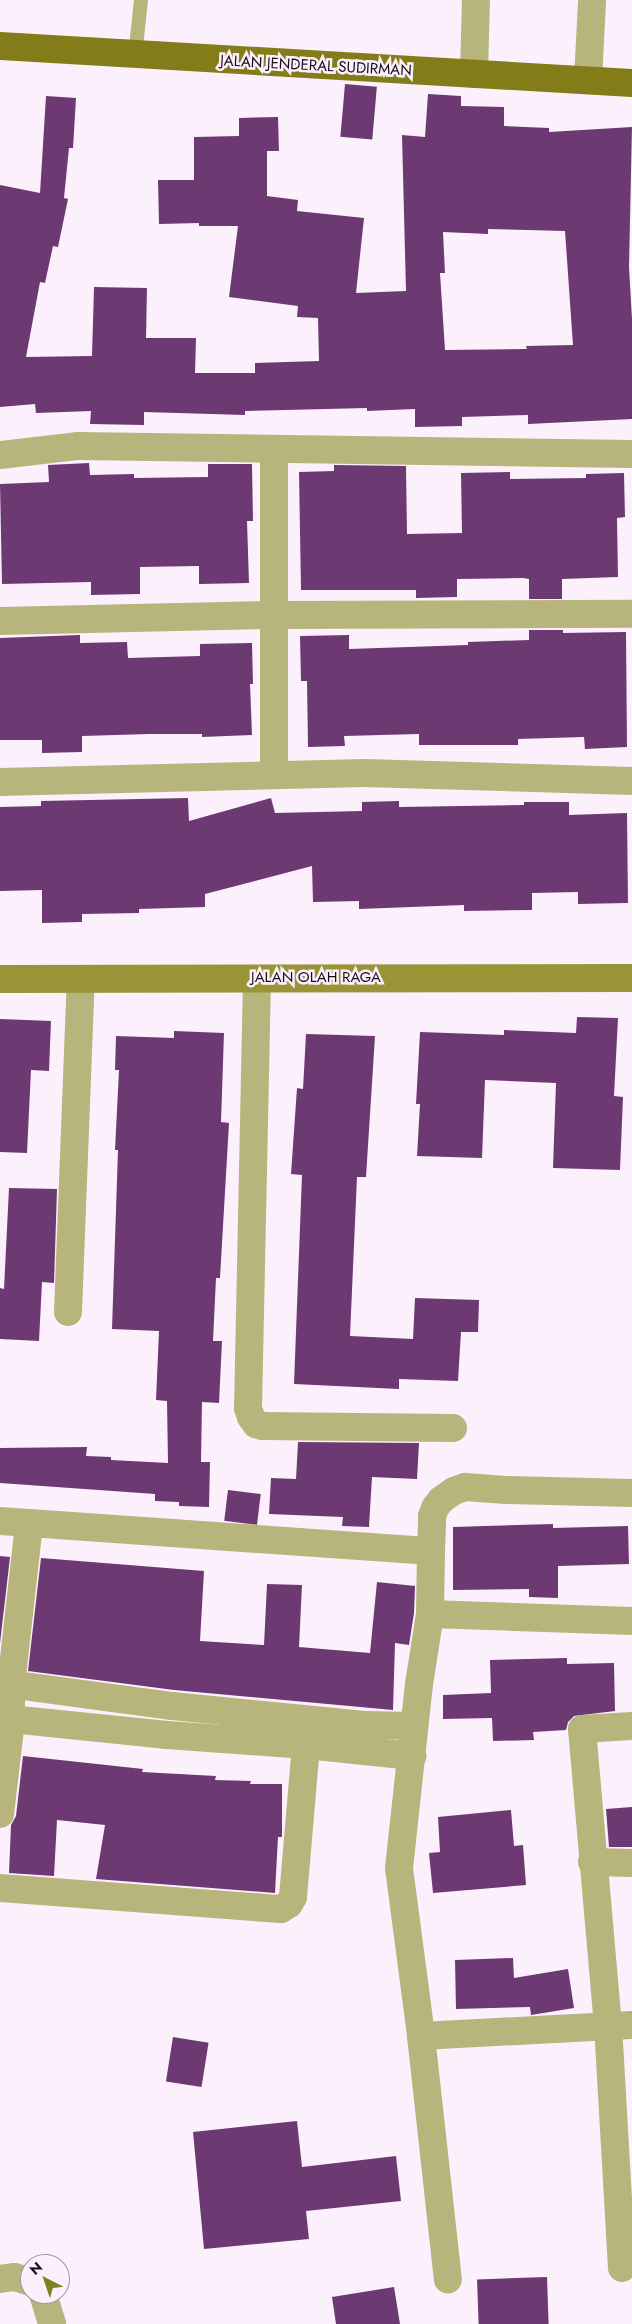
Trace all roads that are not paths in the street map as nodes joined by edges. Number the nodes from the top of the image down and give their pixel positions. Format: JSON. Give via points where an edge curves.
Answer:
{"nodes":[{"id":1,"x":141,"y":0,"type":"edge"},
{"id":2,"x":476,"y":0,"type":"edge"},
{"id":3,"x":592,"y":0,"type":"edge"},
{"id":4,"x":0,"y":46,"type":"edge"},
{"id":5,"x":135,"y":56,"type":"junction"},
{"id":6,"x":474,"y":74,"type":"junction"},
{"id":7,"x":588,"y":80,"type":"junction"},
{"id":8,"x":632,"y":83,"type":"edge"},
{"id":9,"x":274,"y":448,"type":"junction"},
{"id":10,"x":632,"y":454,"type":"edge"},
{"id":11,"x":0,"y":455,"type":"edge"},
{"id":12,"x":632,"y":614,"type":"edge"},
{"id":13,"x":274,"y":615,"type":"junction"},
{"id":14,"x":0,"y":621,"type":"edge"},
{"id":15,"x":274,"y":774,"type":"junction"},
{"id":16,"x":632,"y":781,"type":"edge"},
{"id":17,"x":0,"y":782,"type":"edge"},
{"id":18,"x":632,"y":978,"type":"edge"},
{"id":19,"x":0,"y":979,"type":"edge"},
{"id":20,"x":81,"y":979,"type":"junction"},
{"id":21,"x":257,"y":979,"type":"junction"},
{"id":22,"x":68,"y":1312,"type":"dead end"},
{"id":23,"x":453,"y":1428,"type":"dead end"},
{"id":24,"x":632,"y":1493,"type":"edge"},
{"id":25,"x":0,"y":1521,"type":"edge"},
{"id":26,"x":29,"y":1524,"type":"junction"},
{"id":27,"x":431,"y":1551,"type":"junction"},
{"id":28,"x":430,"y":1614,"type":"junction"},
{"id":29,"x":632,"y":1621,"type":"edge"},
{"id":30,"x":5,"y":1684,"type":"edge"},
{"id":31,"x":5,"y":1719,"type":"edge"},
{"id":32,"x":414,"y":1726,"type":"junction"},
{"id":33,"x":632,"y":1726,"type":"edge"},
{"id":34,"x":306,"y":1745,"type":"junction"},
{"id":35,"x":412,"y":1756,"type":"junction"},
{"id":36,"x":0,"y":1814,"type":"edge"},
{"id":37,"x":592,"y":1862,"type":"junction"},
{"id":38,"x":632,"y":1863,"type":"edge"},
{"id":39,"x":0,"y":1888,"type":"edge"},
{"id":40,"x":620,"y":2026,"type":"edge"},
{"id":41,"x":420,"y":2036,"type":"junction"},
{"id":42,"x":622,"y":2268,"type":"dead end"},
{"id":43,"x":0,"y":2279,"type":"edge"},
{"id":44,"x":20,"y":2279,"type":"edge"},
{"id":45,"x":448,"y":2280,"type":"dead end"},
{"id":46,"x":46,"y":2304,"type":"edge"},
{"id":47,"x":52,"y":2324,"type":"edge"}],
"edges":[{"from":1,"to":5,"type":"lane"},
{"from":2,"to":6,"type":"street"},
{"from":3,"to":7,"type":"street"},
{"from":4,"to":5,"type":"main road","name":"JALAN JENDERAL SUDIRMAN"},
{"from":5,"to":6,"type":"main road","name":"JALAN JENDERAL SUDIRMAN"},
{"from":6,"to":7,"type":"main road","name":"JALAN JENDERAL SUDIRMAN"},
{"from":7,"to":8,"type":"main road","name":"JALAN JENDERAL SUDIRMAN"},
{"from":9,"to":10,"type":"street"},
{"from":9,"to":11,"type":"street","via":[[78,446]]},
{"from":9,"to":13,"type":"street"},
{"from":12,"to":13,"type":"street"},
{"from":13,"to":14,"type":"street"},
{"from":13,"to":15,"type":"street"},
{"from":15,"to":16,"type":"street","via":[[364,773]]},
{"from":15,"to":17,"type":"street"},
{"from":18,"to":21,"type":"street","name":"JALAN OLAH RAGA"},
{"from":19,"to":20,"type":"street","name":"JALAN OLAH RAGA"},
{"from":20,"to":21,"type":"street","name":"JALAN OLAH RAGA"},
{"from":20,"to":22,"type":"street"},
{"from":21,"to":23,"type":"street","via":[[248,1408],[251,1417],[262,1426]]},
{"from":24,"to":27,"type":"street","via":[[465,1486],[441,1500],[436,1508],[432,1516]]},
{"from":25,"to":26,"type":"street"},
{"from":26,"to":27,"type":"street"},
{"from":26,"to":30,"type":"street"},
{"from":27,"to":28,"type":"street"},
{"from":28,"to":29,"type":"street"},
{"from":28,"to":32,"type":"street"},
{"from":30,"to":31,"type":"street"},
{"from":30,"to":32,"type":"street","via":[[172,1706],[367,1725]]},
{"from":31,"to":34,"type":"street"},
{"from":31,"to":36,"type":"street"},
{"from":32,"to":35,"type":"street"},
{"from":33,"to":37,"type":"street","via":[[582,1729]]},
{"from":34,"to":35,"type":"street"},
{"from":34,"to":39,"type":"street","via":[[293,1897],[281,1909]]},
{"from":35,"to":41,"type":"street","via":[[399,1868]]},
{"from":37,"to":38,"type":"street"},
{"from":37,"to":40,"type":"street"},
{"from":40,"to":41,"type":"street"},
{"from":40,"to":42,"type":"street"},
{"from":41,"to":45,"type":"street"},
{"from":43,"to":44,"type":"street"},
{"from":46,"to":47,"type":"street"}]}
